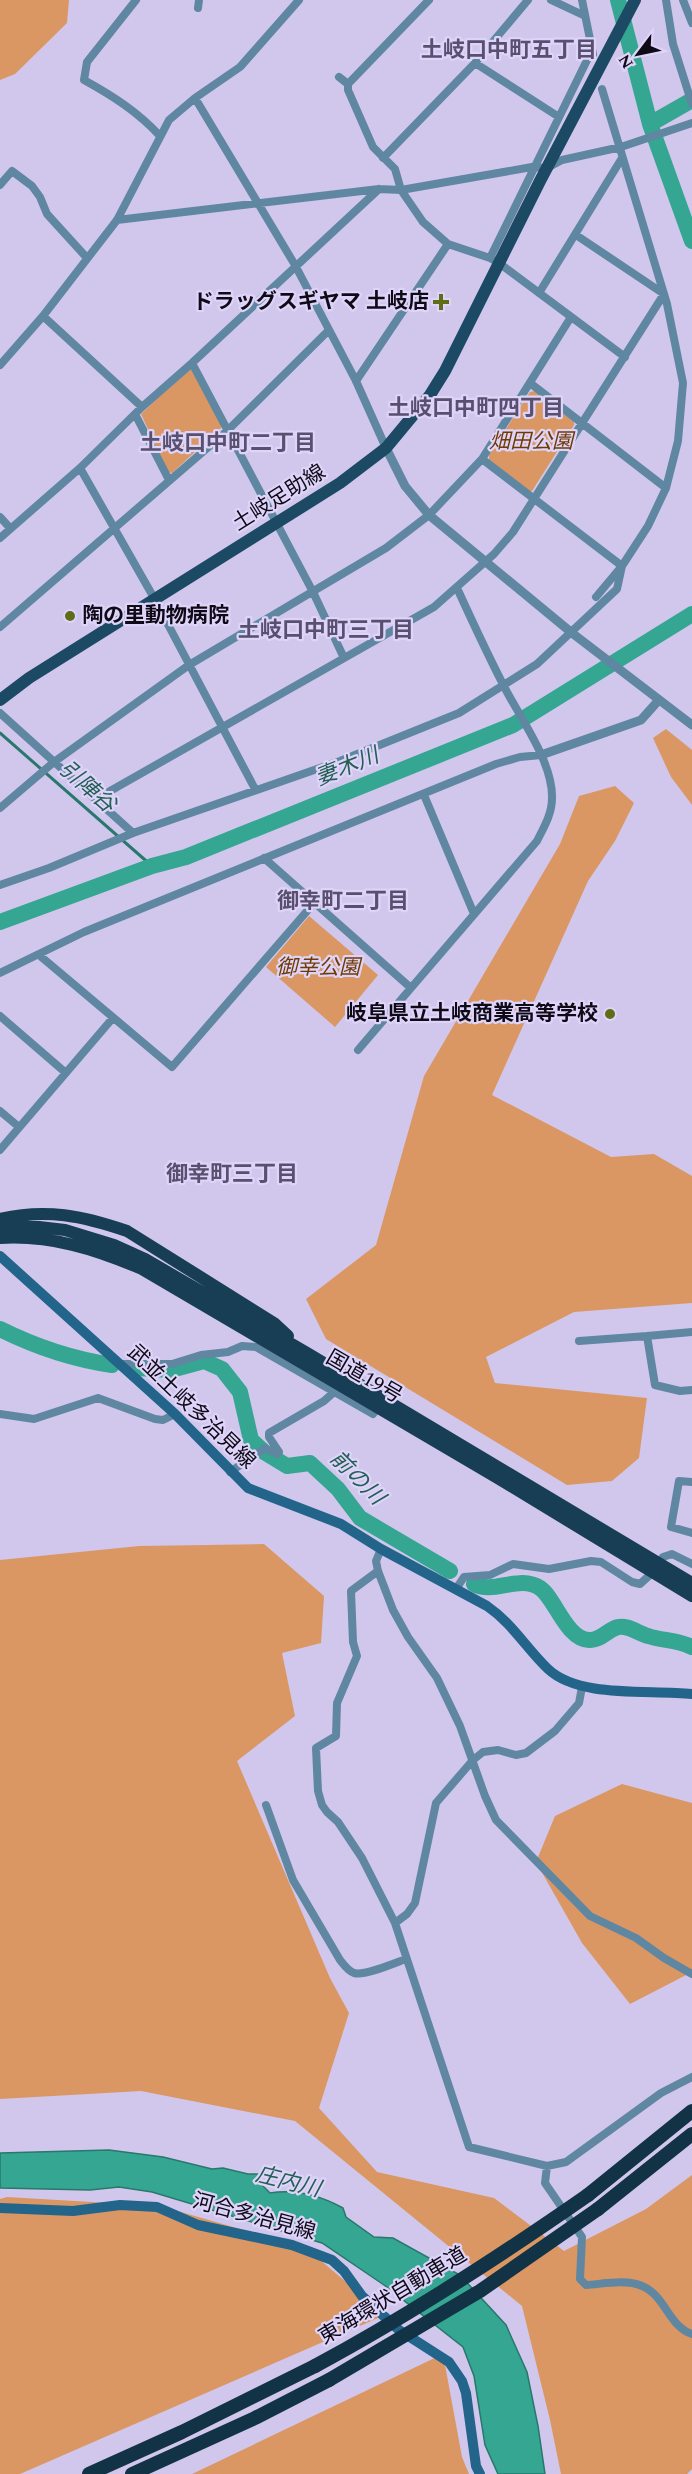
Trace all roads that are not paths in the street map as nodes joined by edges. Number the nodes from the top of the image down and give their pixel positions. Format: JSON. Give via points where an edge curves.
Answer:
{"nodes":[{"id":1,"x":136,"y":0,"type":"edge"},
{"id":2,"x":299,"y":0,"type":"edge"},
{"id":3,"x":429,"y":0,"type":"edge"},
{"id":4,"x":528,"y":0,"type":"edge"},
{"id":5,"x":551,"y":0,"type":"edge"},
{"id":6,"x":582,"y":0,"type":"edge"},
{"id":7,"x":635,"y":0,"type":"edge"},
{"id":8,"x":666,"y":0,"type":"edge"},
{"id":9,"x":683,"y":0,"type":"edge"},
{"id":10,"x":583,"y":15,"type":"junction"},
{"id":11,"x":692,"y":23,"type":"edge"},
{"id":12,"x":597,"y":56,"type":"junction"},
{"id":13,"x":475,"y":63,"type":"junction"},
{"id":14,"x":339,"y":77,"type":"dead end"},
{"id":15,"x":348,"y":84,"type":"junction"},
{"id":16,"x":602,"y":89,"type":"dead end"},
{"id":17,"x":195,"y":98,"type":"junction"},
{"id":18,"x":692,"y":104,"type":"edge"},
{"id":19,"x":559,"y":117,"type":"junction"},
{"id":20,"x":691,"y":123,"type":"edge"},
{"id":21,"x":160,"y":136,"type":"junction"},
{"id":22,"x":621,"y":147,"type":"junction"},
{"id":23,"x":383,"y":158,"type":"junction"},
{"id":24,"x":622,"y":158,"type":"junction"},
{"id":25,"x":532,"y":167,"type":"junction"},
{"id":26,"x":548,"y":168,"type":"junction"},
{"id":27,"x":0,"y":185,"type":"edge"},
{"id":28,"x":379,"y":189,"type":"junction"},
{"id":29,"x":401,"y":190,"type":"junction"},
{"id":30,"x":259,"y":202,"type":"junction"},
{"id":31,"x":117,"y":220,"type":"junction"},
{"id":32,"x":576,"y":236,"type":"junction"},
{"id":33,"x":448,"y":244,"type":"junction"},
{"id":34,"x":87,"y":258,"type":"junction"},
{"id":35,"x":494,"y":261,"type":"junction"},
{"id":36,"x":295,"y":265,"type":"junction"},
{"id":37,"x":539,"y":293,"type":"junction"},
{"id":38,"x":664,"y":294,"type":"junction"},
{"id":39,"x":43,"y":316,"type":"junction"},
{"id":40,"x":571,"y":317,"type":"junction"},
{"id":41,"x":328,"y":331,"type":"junction"},
{"id":42,"x":625,"y":357,"type":"junction"},
{"id":43,"x":192,"y":363,"type":"junction"},
{"id":44,"x":0,"y":365,"type":"edge"},
{"id":45,"x":356,"y":381,"type":"junction"},
{"id":46,"x":530,"y":383,"type":"junction"},
{"id":47,"x":142,"y":407,"type":"junction"},
{"id":48,"x":135,"y":414,"type":"junction"},
{"id":49,"x":581,"y":423,"type":"junction"},
{"id":50,"x":227,"y":430,"type":"junction"},
{"id":51,"x":386,"y":448,"type":"junction"},
{"id":52,"x":482,"y":459,"type":"junction"},
{"id":53,"x":80,"y":468,"type":"junction"},
{"id":54,"x":169,"y":480,"type":"junction"},
{"id":55,"x":666,"y":488,"type":"junction"},
{"id":56,"x":534,"y":498,"type":"junction"},
{"id":57,"x":429,"y":515,"type":"junction"},
{"id":58,"x":0,"y":517,"type":"edge"},
{"id":59,"x":277,"y":522,"type":"junction"},
{"id":60,"x":10,"y":528,"type":"junction"},
{"id":61,"x":115,"y":529,"type":"junction"},
{"id":62,"x":0,"y":538,"type":"edge"},
{"id":63,"x":486,"y":561,"type":"junction"},
{"id":64,"x":622,"y":566,"type":"junction"},
{"id":65,"x":457,"y":588,"type":"junction"},
{"id":66,"x":313,"y":592,"type":"junction"},
{"id":67,"x":596,"y":597,"type":"dead end"},
{"id":68,"x":154,"y":598,"type":"junction"},
{"id":69,"x":0,"y":627,"type":"edge"},
{"id":70,"x":576,"y":636,"type":"junction"},
{"id":71,"x":344,"y":658,"type":"junction"},
{"id":72,"x":189,"y":665,"type":"junction"},
{"id":73,"x":505,"y":688,"type":"junction"},
{"id":74,"x":0,"y":700,"type":"edge"},
{"id":75,"x":658,"y":701,"type":"junction"},
{"id":76,"x":0,"y":713,"type":"edge"},
{"id":77,"x":692,"y":725,"type":"edge"},
{"id":78,"x":223,"y":728,"type":"junction"},
{"id":79,"x":539,"y":751,"type":"junction"},
{"id":80,"x":54,"y":762,"type":"junction"},
{"id":81,"x":255,"y":789,"type":"junction"},
{"id":82,"x":424,"y":795,"type":"junction"},
{"id":83,"x":96,"y":799,"type":"junction"},
{"id":84,"x":0,"y":808,"type":"edge"},
{"id":85,"x":133,"y":833,"type":"junction"},
{"id":86,"x":264,"y":858,"type":"junction"},
{"id":87,"x":0,"y":885,"type":"edge"},
{"id":88,"x":314,"y":903,"type":"junction"},
{"id":89,"x":474,"y":914,"type":"junction"},
{"id":90,"x":39,"y":955,"type":"junction"},
{"id":91,"x":0,"y":973,"type":"edge"},
{"id":92,"x":411,"y":987,"type":"junction"},
{"id":93,"x":0,"y":1016,"type":"edge"},
{"id":94,"x":112,"y":1019,"type":"junction"},
{"id":95,"x":358,"y":1050,"type":"dead end"},
{"id":96,"x":66,"y":1073,"type":"junction"},
{"id":97,"x":0,"y":1111,"type":"edge"},
{"id":98,"x":19,"y":1127,"type":"junction"},
{"id":99,"x":0,"y":1150,"type":"edge"},
{"id":100,"x":0,"y":1219,"type":"edge"},
{"id":101,"x":0,"y":1226,"type":"edge"},
{"id":102,"x":65,"y":1236,"type":"junction"},
{"id":103,"x":0,"y":1238,"type":"edge"},
{"id":104,"x":0,"y":1256,"type":"edge"},
{"id":105,"x":692,"y":1332,"type":"edge"},
{"id":106,"x":647,"y":1336,"type":"junction"},
{"id":107,"x":579,"y":1341,"type":"dead end"},
{"id":108,"x":307,"y":1353,"type":"junction"},
{"id":109,"x":120,"y":1364,"type":"junction"},
{"id":110,"x":692,"y":1390,"type":"edge"},
{"id":111,"x":333,"y":1393,"type":"junction"},
{"id":112,"x":378,"y":1408,"type":"junction"},
{"id":113,"x":0,"y":1414,"type":"edge"},
{"id":114,"x":175,"y":1414,"type":"junction"},
{"id":115,"x":230,"y":1472,"type":"junction"},
{"id":116,"x":692,"y":1482,"type":"edge"},
{"id":117,"x":692,"y":1533,"type":"edge"},
{"id":118,"x":381,"y":1550,"type":"junction"},
{"id":119,"x":692,"y":1564,"type":"edge"},
{"id":120,"x":656,"y":1568,"type":"junction"},
{"id":121,"x":378,"y":1571,"type":"junction"},
{"id":122,"x":692,"y":1583,"type":"edge"},
{"id":123,"x":456,"y":1589,"type":"junction"},
{"id":124,"x":692,"y":1596,"type":"edge"},
{"id":125,"x":582,"y":1687,"type":"junction"},
{"id":126,"x":692,"y":1694,"type":"edge"},
{"id":127,"x":472,"y":1760,"type":"junction"},
{"id":128,"x":266,"y":1805,"type":"dead end"},
{"id":129,"x":395,"y":1923,"type":"junction"},
{"id":130,"x":406,"y":1959,"type":"junction"},
{"id":131,"x":692,"y":1974,"type":"edge"},
{"id":132,"x":692,"y":2077,"type":"edge"},
{"id":133,"x":692,"y":2111,"type":"edge"},
{"id":134,"x":692,"y":2134,"type":"edge"},
{"id":135,"x":546,"y":2166,"type":"junction"},
{"id":136,"x":0,"y":2208,"type":"edge"},
{"id":137,"x":692,"y":2334,"type":"edge"},
{"id":138,"x":89,"y":2474,"type":"edge"},
{"id":139,"x":132,"y":2474,"type":"edge"},
{"id":140,"x":480,"y":2474,"type":"edge"}],
"edges":[{"from":1,"to":21,"type":"street","via":[[87,62],[84,80],[117,99]]},
{"from":2,"to":17,"type":"street","via":[[240,67]]},
{"from":3,"to":15,"type":"street"},
{"from":4,"to":13,"type":"street"},
{"from":5,"to":10,"type":"street"},
{"from":6,"to":10,"type":"street"},
{"from":7,"to":12,"type":"main road","name":"土岐足助線"},
{"from":8,"to":18,"type":"street"},
{"from":9,"to":11,"type":"street"},
{"from":10,"to":12,"type":"street"},
{"from":12,"to":19,"type":"street"},
{"from":12,"to":26,"type":"main road","name":"土岐足助線"},
{"from":13,"to":19,"type":"street"},
{"from":13,"to":23,"type":"street"},
{"from":14,"to":15,"type":"street"},
{"from":15,"to":23,"type":"street","via":[[373,147]]},
{"from":16,"to":22,"type":"street"},
{"from":17,"to":21,"type":"street","via":[[169,120]]},
{"from":17,"to":30,"type":"street"},
{"from":19,"to":25,"type":"street"},
{"from":20,"to":22,"type":"street"},
{"from":21,"to":31,"type":"street"},
{"from":22,"to":24,"type":"street"},
{"from":22,"to":26,"type":"street","via":[[562,160]]},
{"from":23,"to":29,"type":"street","via":[[395,169]]},
{"from":24,"to":32,"type":"street"},
{"from":24,"to":38,"type":"street"},
{"from":25,"to":26,"type":"street"},
{"from":25,"to":29,"type":"street"},
{"from":25,"to":35,"type":"street"},
{"from":26,"to":35,"type":"main road","name":"土岐足助線"},
{"from":27,"to":34,"type":"street","via":[[12,171],[32,186],[47,214]]},
{"from":28,"to":29,"type":"street"},
{"from":28,"to":30,"type":"street"},
{"from":28,"to":36,"type":"street"},
{"from":29,"to":33,"type":"street","via":[[423,222]]},
{"from":30,"to":31,"type":"street"},
{"from":30,"to":36,"type":"street"},
{"from":31,"to":34,"type":"street"},
{"from":32,"to":37,"type":"street"},
{"from":32,"to":38,"type":"street"},
{"from":33,"to":35,"type":"street"},
{"from":33,"to":45,"type":"street"},
{"from":34,"to":39,"type":"street"},
{"from":35,"to":37,"type":"street"},
{"from":35,"to":51,"type":"main road","name":"土岐足助線","via":[[445,371]]},
{"from":36,"to":41,"type":"street"},
{"from":36,"to":43,"type":"street"},
{"from":37,"to":40,"type":"street"},
{"from":38,"to":42,"type":"street"},
{"from":38,"to":55,"type":"street","via":[[683,382],[678,441]]},
{"from":39,"to":44,"type":"street"},
{"from":39,"to":47,"type":"street"},
{"from":40,"to":42,"type":"street"},
{"from":40,"to":46,"type":"street"},
{"from":41,"to":45,"type":"street"},
{"from":41,"to":50,"type":"street"},
{"from":42,"to":49,"type":"street"},
{"from":43,"to":47,"type":"street"},
{"from":43,"to":50,"type":"street"},
{"from":45,"to":51,"type":"street"},
{"from":46,"to":49,"type":"street"},
{"from":46,"to":52,"type":"street"},
{"from":47,"to":48,"type":"street"},
{"from":48,"to":53,"type":"street"},
{"from":48,"to":54,"type":"street"},
{"from":49,"to":55,"type":"street"},
{"from":49,"to":56,"type":"street"},
{"from":50,"to":54,"type":"street"},
{"from":50,"to":59,"type":"street"},
{"from":51,"to":57,"type":"street","via":[[405,486]]},
{"from":51,"to":59,"type":"main road","name":"土岐足助線","via":[[340,483]]},
{"from":52,"to":56,"type":"street"},
{"from":52,"to":57,"type":"street"},
{"from":53,"to":60,"type":"street"},
{"from":53,"to":61,"type":"street"},
{"from":54,"to":61,"type":"street"},
{"from":55,"to":64,"type":"street"},
{"from":56,"to":63,"type":"street","via":[[513,532]]},
{"from":56,"to":64,"type":"street"},
{"from":57,"to":63,"type":"street"},
{"from":57,"to":66,"type":"street","via":[[386,548]]},
{"from":58,"to":60,"type":"street"},
{"from":59,"to":66,"type":"street"},
{"from":59,"to":68,"type":"main road","name":"土岐足助線"},
{"from":60,"to":62,"type":"street"},
{"from":61,"to":68,"type":"street"},
{"from":61,"to":69,"type":"street"},
{"from":63,"to":65,"type":"street"},
{"from":63,"to":70,"type":"street"},
{"from":64,"to":67,"type":"street"},
{"from":64,"to":70,"type":"street","via":[[617,589]]},
{"from":65,"to":71,"type":"street","via":[[434,607]]},
{"from":65,"to":73,"type":"street"},
{"from":66,"to":71,"type":"street"},
{"from":66,"to":72,"type":"street"},
{"from":68,"to":72,"type":"street"},
{"from":68,"to":74,"type":"main road","name":"土岐足助線"},
{"from":70,"to":73,"type":"street"},
{"from":70,"to":75,"type":"street"},
{"from":71,"to":78,"type":"street"},
{"from":72,"to":78,"type":"street"},
{"from":72,"to":80,"type":"street"},
{"from":73,"to":79,"type":"street"},
{"from":73,"to":81,"type":"street","via":[[421,729]]},
{"from":75,"to":77,"type":"street"},
{"from":75,"to":79,"type":"street","via":[[635,723]]},
{"from":76,"to":80,"type":"street"},
{"from":78,"to":81,"type":"street"},
{"from":78,"to":83,"type":"street"},
{"from":79,"to":82,"type":"street","via":[[496,764]]},
{"from":79,"to":89,"type":"street","via":[[550,783],[549,818],[537,841]]},
{"from":80,"to":83,"type":"street"},
{"from":80,"to":84,"type":"street"},
{"from":81,"to":85,"type":"street"},
{"from":82,"to":86,"type":"street"},
{"from":82,"to":89,"type":"street"},
{"from":83,"to":85,"type":"street"},
{"from":85,"to":87,"type":"street"},
{"from":86,"to":88,"type":"street"},
{"from":86,"to":90,"type":"street","via":[[84,932]]},
{"from":88,"to":92,"type":"street"},
{"from":88,"to":94,"type":"street","via":[[172,1067]]},
{"from":89,"to":92,"type":"street"},
{"from":90,"to":91,"type":"street"},
{"from":90,"to":94,"type":"street"},
{"from":92,"to":95,"type":"street"},
{"from":93,"to":96,"type":"street"},
{"from":94,"to":96,"type":"street"},
{"from":96,"to":98,"type":"street"},
{"from":97,"to":98,"type":"street"},
{"from":98,"to":99,"type":"street"},
{"from":100,"to":108,"type":"highway","via":[[24,1213],[57,1213],[127,1231],[274,1323]]},
{"from":101,"to":102,"type":"highway","name":"国道19号","via":[[30,1226]]},
{"from":102,"to":103,"type":"highway","name":"国道19号"},
{"from":102,"to":108,"type":"highway","name":"国道19号","via":[[105,1242],[145,1259]]},
{"from":102,"to":112,"type":"highway","name":"国道19号","via":[[142,1269]]},
{"from":104,"to":109,"type":"main road","name":"武並土岐多治見線"},
{"from":105,"to":106,"type":"street"},
{"from":106,"to":107,"type":"street"},
{"from":106,"to":110,"type":"street","via":[[655,1385]]},
{"from":108,"to":120,"type":"highway","name":"国道19号"},
{"from":109,"to":111,"type":"street","via":[[172,1364],[249,1345]]},
{"from":109,"to":114,"type":"main road","name":"武並土岐多治見線"},
{"from":111,"to":112,"type":"street","via":[[373,1414]]},
{"from":111,"to":115,"type":"street","via":[[269,1432],[277,1454],[262,1450]]},
{"from":112,"to":120,"type":"highway","name":"国道19号"},
{"from":113,"to":114,"type":"street","via":[[34,1419],[98,1398],[155,1419]]},
{"from":114,"to":115,"type":"main road","name":"武並土岐多治見線"},
{"from":115,"to":118,"type":"main road","name":"武並土岐多治見線","via":[[248,1488],[326,1517]]},
{"from":116,"to":117,"type":"street","via":[[679,1481],[671,1527]]},
{"from":118,"to":121,"type":"street","via":[[376,1561]]},
{"from":118,"to":123,"type":"main road","name":"武並土岐多治見線"},
{"from":119,"to":120,"type":"street","via":[[672,1554],[663,1557]]},
{"from":120,"to":122,"type":"highway","name":"国道19号"},
{"from":120,"to":123,"type":"street","via":[[640,1584],[601,1562],[549,1569],[521,1563],[490,1575],[464,1577]]},
{"from":120,"to":124,"type":"highway","name":"国道19号"},
{"from":121,"to":127,"type":"street","via":[[398,1619],[437,1678]]},
{"from":121,"to":129,"type":"street","via":[[351,1591],[357,1656],[338,1703],[336,1736],[316,1748],[318,1791],[327,1812],[362,1858]]},
{"from":123,"to":125,"type":"main road","name":"武並土岐多治見線","via":[[503,1617],[549,1670]]},
{"from":125,"to":126,"type":"main road","name":"武並土岐多治見線"},
{"from":125,"to":127,"type":"street","via":[[579,1703],[562,1724],[526,1753],[516,1755],[498,1750],[483,1752]]},
{"from":127,"to":129,"type":"street","via":[[436,1803],[416,1903]]},
{"from":127,"to":131,"type":"street","via":[[496,1820],[582,1910]]},
{"from":128,"to":130,"type":"street","via":[[293,1880],[348,1970],[363,1973]]},
{"from":129,"to":130,"type":"street"},
{"from":130,"to":135,"type":"street","via":[[469,2147]]},
{"from":132,"to":135,"type":"street","via":[[661,2093],[566,2162]]},
{"from":133,"to":138,"type":"highway","name":"東海環状自動車道","bridge":true,"via":[[588,2195],[469,2277],[385,2328],[182,2432]]},
{"from":134,"to":139,"type":"highway","name":"東海環状自動車道","bridge":true,"via":[[598,2209],[480,2291],[255,2418]]},
{"from":135,"to":137,"type":"street","via":[[545,2183],[582,2237],[580,2279],[586,2285],[643,2286],[657,2297],[682,2331]]},
{"from":136,"to":140,"type":"main road","name":"河合多治見線","via":[[73,2211],[150,2206],[198,2225],[292,2245],[332,2260],[362,2296],[399,2330],[449,2362],[466,2393]]}]}
